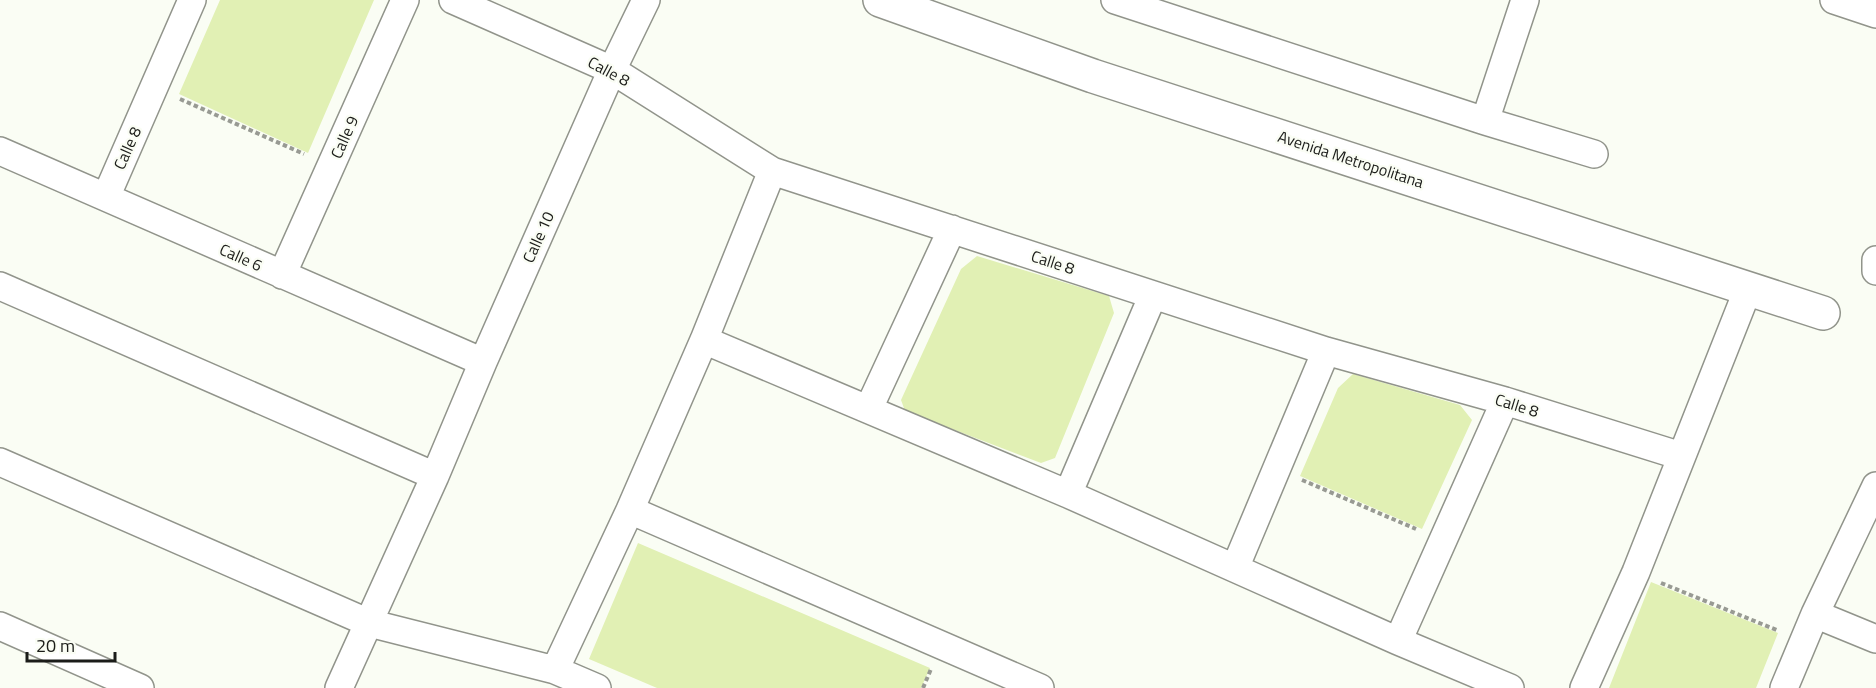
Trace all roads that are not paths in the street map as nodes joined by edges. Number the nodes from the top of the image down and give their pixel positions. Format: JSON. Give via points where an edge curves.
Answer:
{"nodes":[{"id":1,"x":192,"y":0,"type":"edge"},
{"id":2,"x":405,"y":0,"type":"edge"},
{"id":3,"x":453,"y":0,"type":"edge"},
{"id":4,"x":646,"y":0,"type":"edge"},
{"id":5,"x":880,"y":0,"type":"edge"},
{"id":6,"x":1525,"y":0,"type":"edge"},
{"id":7,"x":1834,"y":0,"type":"edge"},
{"id":8,"x":1129,"y":2,"type":"edge"},
{"id":9,"x":1876,"y":14,"type":"edge"},
{"id":10,"x":612,"y":70,"type":"junction"},
{"id":11,"x":1485,"y":121,"type":"junction"},
{"id":12,"x":0,"y":151,"type":"edge"},
{"id":13,"x":1594,"y":154,"type":"dead end"},
{"id":14,"x":772,"y":171,"type":"junction"},
{"id":15,"x":106,"y":197,"type":"junction"},
{"id":16,"x":952,"y":229,"type":"junction"},
{"id":17,"x":1876,"y":260,"type":"edge"},
{"id":18,"x":1876,"y":272,"type":"edge"},
{"id":19,"x":282,"y":274,"type":"junction"},
{"id":20,"x":0,"y":286,"type":"edge"},
{"id":21,"x":1748,"y":289,"type":"junction"},
{"id":22,"x":1153,"y":295,"type":"junction"},
{"id":23,"x":1823,"y":313,"type":"dead end"},
{"id":24,"x":704,"y":340,"type":"junction"},
{"id":25,"x":1326,"y":351,"type":"junction"},
{"id":26,"x":483,"y":362,"type":"junction"},
{"id":27,"x":1505,"y":401,"type":"junction"},
{"id":28,"x":869,"y":408,"type":"junction"},
{"id":29,"x":1681,"y":456,"type":"junction"},
{"id":30,"x":0,"y":462,"type":"edge"},
{"id":31,"x":435,"y":476,"type":"junction"},
{"id":32,"x":1876,"y":486,"type":"edge"},
{"id":33,"x":1068,"y":494,"type":"junction"},
{"id":34,"x":630,"y":510,"type":"junction"},
{"id":35,"x":1234,"y":568,"type":"junction"},
{"id":36,"x":1815,"y":614,"type":"junction"},
{"id":37,"x":369,"y":623,"type":"junction"},
{"id":38,"x":0,"y":626,"type":"edge"},
{"id":39,"x":1876,"y":639,"type":"edge"},
{"id":40,"x":1398,"y":641,"type":"junction"},
{"id":41,"x":555,"y":670,"type":"junction"},
{"id":42,"x":140,"y":688,"type":"edge"},
{"id":43,"x":339,"y":688,"type":"edge"},
{"id":44,"x":597,"y":688,"type":"edge"},
{"id":45,"x":1040,"y":688,"type":"edge"},
{"id":46,"x":1510,"y":688,"type":"edge"},
{"id":47,"x":1584,"y":688,"type":"edge"},
{"id":48,"x":1784,"y":688,"type":"edge"}],
"edges":[{"from":1,"to":15,"type":"street","name":"Calle 8"},
{"from":2,"to":19,"type":"street","name":"Calle 9"},
{"from":3,"to":10,"type":"street","name":"Calle 8"},
{"from":4,"to":10,"type":"street","name":"Calle 10"},
{"from":5,"to":21,"type":"street","name":"Avenida Metropolitana","via":[[1104,80]]},
{"from":6,"to":11,"type":"street"},
{"from":7,"to":9,"type":"street"},
{"from":8,"to":11,"type":"street"},
{"from":10,"to":14,"type":"street","name":"Calle 8"},
{"from":10,"to":26,"type":"street","name":"Calle 10"},
{"from":11,"to":13,"type":"street"},
{"from":12,"to":15,"type":"street","name":"Calle 6"},
{"from":14,"to":16,"type":"street","name":"Calle 8"},
{"from":14,"to":24,"type":"street"},
{"from":15,"to":19,"type":"street","name":"Calle 6"},
{"from":16,"to":22,"type":"street","name":"Calle 8"},
{"from":16,"to":28,"type":"street"},
{"from":17,"to":18,"type":"street"},
{"from":19,"to":26,"type":"street","name":"Calle 6"},
{"from":20,"to":31,"type":"street"},
{"from":21,"to":23,"type":"street","name":"Avenida Metropolitana"},
{"from":21,"to":29,"type":"street"},
{"from":22,"to":25,"type":"street","name":"Calle 8"},
{"from":22,"to":33,"type":"street"},
{"from":24,"to":28,"type":"street"},
{"from":24,"to":34,"type":"street"},
{"from":25,"to":27,"type":"street","name":"Calle 8"},
{"from":25,"to":35,"type":"street"},
{"from":26,"to":31,"type":"street","name":"Calle 10"},
{"from":27,"to":29,"type":"street","name":"Calle 8"},
{"from":27,"to":40,"type":"street"},
{"from":28,"to":33,"type":"street"},
{"from":29,"to":47,"type":"street","via":[[1636,572]]},
{"from":30,"to":37,"type":"street"},
{"from":31,"to":37,"type":"street","name":"Calle 10"},
{"from":32,"to":36,"type":"street"},
{"from":33,"to":35,"type":"street"},
{"from":34,"to":41,"type":"street"},
{"from":34,"to":45,"type":"street"},
{"from":35,"to":40,"type":"street"},
{"from":36,"to":39,"type":"street"},
{"from":36,"to":48,"type":"street"},
{"from":37,"to":41,"type":"street"},
{"from":37,"to":43,"type":"street","name":"Calle 10"},
{"from":38,"to":42,"type":"street"},
{"from":40,"to":46,"type":"street"},
{"from":41,"to":44,"type":"street"}]}
